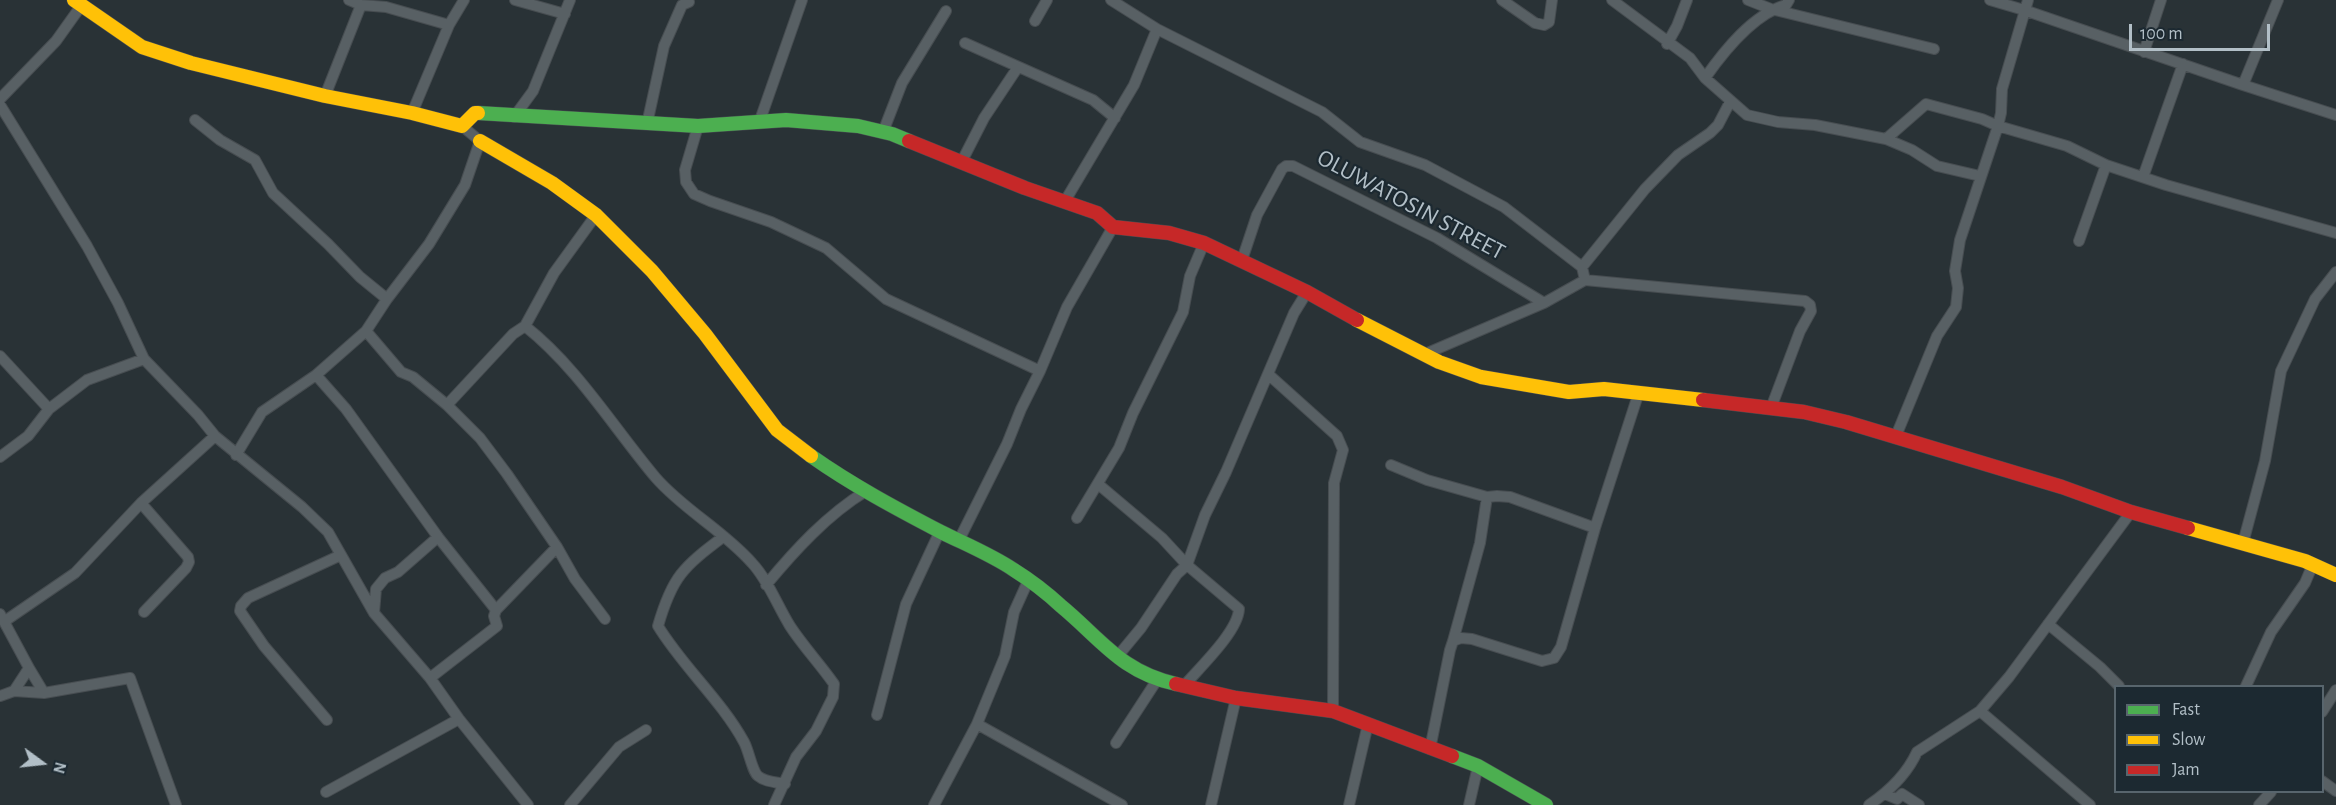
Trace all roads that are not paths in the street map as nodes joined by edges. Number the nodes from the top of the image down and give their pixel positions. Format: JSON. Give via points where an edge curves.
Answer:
{"nodes":[{"id":1,"x":349,"y":0,"type":"edge"},
{"id":2,"x":464,"y":0,"type":"edge"},
{"id":3,"x":515,"y":0,"type":"edge"},
{"id":4,"x":570,"y":0,"type":"edge"},
{"id":5,"x":802,"y":0,"type":"edge"},
{"id":6,"x":1047,"y":0,"type":"edge"},
{"id":7,"x":1111,"y":0,"type":"edge"},
{"id":8,"x":1502,"y":0,"type":"edge"},
{"id":9,"x":1552,"y":0,"type":"edge"},
{"id":10,"x":1612,"y":0,"type":"edge"},
{"id":11,"x":1687,"y":0,"type":"edge"},
{"id":12,"x":1748,"y":0,"type":"edge"},
{"id":13,"x":1789,"y":0,"type":"edge"},
{"id":14,"x":1990,"y":0,"type":"edge"},
{"id":15,"x":2161,"y":0,"type":"edge"},
{"id":16,"x":2278,"y":0,"type":"edge"},
{"id":17,"x":689,"y":2,"type":"dead end"},
{"id":18,"x":77,"y":3,"type":"edge"},
{"id":19,"x":1126,"y":4,"type":"edge"},
{"id":20,"x":361,"y":5,"type":"junction"},
{"id":21,"x":2026,"y":5,"type":"edge"},
{"id":22,"x":1771,"y":9,"type":"junction"},
{"id":23,"x":946,"y":11,"type":"dead end"},
{"id":24,"x":565,"y":15,"type":"junction"},
{"id":25,"x":1035,"y":21,"type":"dead end"},
{"id":26,"x":449,"y":25,"type":"junction"},
{"id":27,"x":1157,"y":29,"type":"junction"},
{"id":28,"x":965,"y":43,"type":"dead end"},
{"id":29,"x":1667,"y":44,"type":"junction"},
{"id":30,"x":1934,"y":49,"type":"dead end"},
{"id":31,"x":2144,"y":52,"type":"junction"},
{"id":32,"x":2183,"y":64,"type":"junction"},
{"id":33,"x":1018,"y":67,"type":"junction"},
{"id":34,"x":1705,"y":78,"type":"junction"},
{"id":35,"x":2243,"y":85,"type":"junction"},
{"id":36,"x":325,"y":96,"type":"junction"},
{"id":37,"x":0,"y":99,"type":"edge"},
{"id":38,"x":1730,"y":102,"type":"junction"},
{"id":39,"x":0,"y":105,"type":"edge"},
{"id":40,"x":412,"y":112,"type":"junction"},
{"id":41,"x":2336,"y":115,"type":"edge"},
{"id":42,"x":514,"y":117,"type":"junction"},
{"id":43,"x":1115,"y":118,"type":"junction"},
{"id":44,"x":195,"y":120,"type":"dead end"},
{"id":45,"x":759,"y":123,"type":"junction"},
{"id":46,"x":646,"y":124,"type":"junction"},
{"id":47,"x":462,"y":126,"type":"junction"},
{"id":48,"x":698,"y":126,"type":"junction"},
{"id":49,"x":1998,"y":126,"type":"junction"},
{"id":50,"x":883,"y":132,"type":"junction"},
{"id":51,"x":1886,"y":139,"type":"junction"},
{"id":52,"x":480,"y":141,"type":"junction"},
{"id":53,"x":962,"y":161,"type":"junction"},
{"id":54,"x":2106,"y":165,"type":"junction"},
{"id":55,"x":1980,"y":176,"type":"junction"},
{"id":56,"x":2143,"y":177,"type":"junction"},
{"id":57,"x":1065,"y":201,"type":"junction"},
{"id":58,"x":596,"y":215,"type":"junction"},
{"id":59,"x":1113,"y":227,"type":"junction"},
{"id":60,"x":2336,"y":233,"type":"edge"},
{"id":61,"x":2079,"y":241,"type":"dead end"},
{"id":62,"x":1204,"y":243,"type":"junction"},
{"id":63,"x":1242,"y":260,"type":"junction"},
{"id":64,"x":1582,"y":267,"type":"junction"},
{"id":65,"x":2336,"y":272,"type":"edge"},
{"id":66,"x":1585,"y":280,"type":"junction"},
{"id":67,"x":1307,"y":292,"type":"junction"},
{"id":68,"x":387,"y":298,"type":"junction"},
{"id":69,"x":1544,"y":303,"type":"junction"},
{"id":70,"x":525,"y":326,"type":"junction"},
{"id":71,"x":366,"y":331,"type":"junction"},
{"id":72,"x":1425,"y":354,"type":"junction"},
{"id":73,"x":0,"y":356,"type":"edge"},
{"id":74,"x":144,"y":359,"type":"junction"},
{"id":75,"x":1041,"y":371,"type":"junction"},
{"id":76,"x":1268,"y":374,"type":"junction"},
{"id":77,"x":316,"y":375,"type":"junction"},
{"id":78,"x":1638,"y":395,"type":"junction"},
{"id":79,"x":447,"y":405,"type":"junction"},
{"id":80,"x":1771,"y":408,"type":"junction"},
{"id":81,"x":49,"y":409,"type":"junction"},
{"id":82,"x":215,"y":436,"type":"junction"},
{"id":83,"x":1896,"y":436,"type":"junction"},
{"id":84,"x":236,"y":455,"type":"junction"},
{"id":85,"x":0,"y":457,"type":"edge"},
{"id":86,"x":1391,"y":465,"type":"dead end"},
{"id":87,"x":1098,"y":484,"type":"junction"},
{"id":88,"x":866,"y":491,"type":"junction"},
{"id":89,"x":1486,"y":497,"type":"junction"},
{"id":90,"x":141,"y":503,"type":"junction"},
{"id":91,"x":2131,"y":512,"type":"junction"},
{"id":92,"x":1077,"y":518,"type":"dead end"},
{"id":93,"x":1595,"y":528,"type":"junction"},
{"id":94,"x":940,"y":531,"type":"junction"},
{"id":95,"x":438,"y":537,"type":"junction"},
{"id":96,"x":723,"y":537,"type":"junction"},
{"id":97,"x":959,"y":540,"type":"junction"},
{"id":98,"x":2242,"y":543,"type":"junction"},
{"id":99,"x":557,"y":548,"type":"junction"},
{"id":100,"x":341,"y":555,"type":"junction"},
{"id":101,"x":2313,"y":564,"type":"junction"},
{"id":102,"x":1186,"y":565,"type":"junction"},
{"id":103,"x":2336,"y":575,"type":"edge"},
{"id":104,"x":1028,"y":581,"type":"junction"},
{"id":105,"x":766,"y":585,"type":"junction"},
{"id":106,"x":496,"y":610,"type":"junction"},
{"id":107,"x":144,"y":612,"type":"dead end"},
{"id":108,"x":374,"y":613,"type":"junction"},
{"id":109,"x":3,"y":618,"type":"edge"},
{"id":110,"x":605,"y":619,"type":"dead end"},
{"id":111,"x":2048,"y":624,"type":"junction"},
{"id":112,"x":1453,"y":641,"type":"junction"},
{"id":113,"x":1118,"y":657,"type":"junction"},
{"id":114,"x":28,"y":668,"type":"junction"},
{"id":115,"x":430,"y":678,"type":"junction"},
{"id":116,"x":1157,"y":680,"type":"junction"},
{"id":117,"x":2116,"y":685,"type":"edge"},
{"id":118,"x":2247,"y":685,"type":"edge"},
{"id":119,"x":1183,"y":687,"type":"junction"},
{"id":120,"x":2336,"y":690,"type":"edge"},
{"id":121,"x":14,"y":691,"type":"junction"},
{"id":122,"x":44,"y":693,"type":"junction"},
{"id":123,"x":0,"y":696,"type":"edge"},
{"id":124,"x":1236,"y":698,"type":"junction"},
{"id":125,"x":2324,"y":709,"type":"edge"},
{"id":126,"x":1334,"y":711,"type":"junction"},
{"id":127,"x":1980,"y":711,"type":"junction"},
{"id":128,"x":878,"y":715,"type":"dead end"},
{"id":129,"x":459,"y":719,"type":"junction"},
{"id":130,"x":327,"y":720,"type":"dead end"},
{"id":131,"x":977,"y":724,"type":"junction"},
{"id":132,"x":1368,"y":724,"type":"junction"},
{"id":133,"x":646,"y":730,"type":"dead end"},
{"id":134,"x":1116,"y":743,"type":"dead end"},
{"id":135,"x":1430,"y":749,"type":"junction"},
{"id":136,"x":1478,"y":766,"type":"junction"},
{"id":137,"x":785,"y":784,"type":"junction"},
{"id":138,"x":326,"y":792,"type":"dead end"},
{"id":139,"x":2270,"y":793,"type":"edge"},
{"id":140,"x":1885,"y":794,"type":"junction"},
{"id":141,"x":176,"y":805,"type":"edge"},
{"id":142,"x":528,"y":805,"type":"edge"},
{"id":143,"x":570,"y":805,"type":"edge"},
{"id":144,"x":774,"y":805,"type":"edge"},
{"id":145,"x":934,"y":805,"type":"edge"},
{"id":146,"x":1122,"y":805,"type":"edge"},
{"id":147,"x":1211,"y":805,"type":"edge"},
{"id":148,"x":1349,"y":805,"type":"edge"},
{"id":149,"x":1469,"y":805,"type":"edge"},
{"id":150,"x":1546,"y":805,"type":"edge"},
{"id":151,"x":1869,"y":805,"type":"edge"},
{"id":152,"x":1919,"y":805,"type":"edge"},
{"id":153,"x":2090,"y":805,"type":"edge"},
{"id":154,"x":2259,"y":805,"type":"edge"}],
"edges":[{"from":1,"to":20,"type":"street"},
{"from":2,"to":26,"type":"street"},
{"from":3,"to":24,"type":"street"},
{"from":4,"to":24,"type":"street"},
{"from":5,"to":45,"type":"street"},
{"from":6,"to":25,"type":"street"},
{"from":7,"to":19,"type":"street"},
{"from":8,"to":9,"type":"street","via":[[1544,25],[1549,22]]},
{"from":10,"to":29,"type":"street"},
{"from":11,"to":29,"type":"street"},
{"from":12,"to":22,"type":"street"},
{"from":13,"to":22,"type":"street","via":[[1786,5]]},
{"from":14,"to":21,"type":"street"},
{"from":15,"to":31,"type":"street"},
{"from":16,"to":35,"type":"street"},
{"from":17,"to":46,"type":"street","via":[[682,5],[664,46]]},
{"from":18,"to":36,"type":"street","via":[[142,47]]},
{"from":18,"to":37,"type":"street","via":[[57,41]]},
{"from":19,"to":27,"type":"street"},
{"from":20,"to":26,"type":"street","via":[[386,7]]},
{"from":20,"to":36,"type":"street"},
{"from":21,"to":31,"type":"street"},
{"from":21,"to":49,"type":"street","via":[[2002,89]]},
{"from":22,"to":30,"type":"street"},
{"from":22,"to":34,"type":"street","via":[[1750,25]]},
{"from":23,"to":50,"type":"street","via":[[902,83]]},
{"from":24,"to":42,"type":"street","via":[[533,91]]},
{"from":26,"to":40,"type":"street"},
{"from":27,"to":43,"type":"street","via":[[1134,85]]},
{"from":27,"to":64,"type":"street","via":[[1322,112],[1360,142],[1425,165],[1504,207]]},
{"from":28,"to":33,"type":"street"},
{"from":29,"to":34,"type":"street","via":[[1689,58]]},
{"from":31,"to":32,"type":"street"},
{"from":32,"to":35,"type":"street"},
{"from":32,"to":56,"type":"street"},
{"from":33,"to":43,"type":"street","via":[[1093,100]]},
{"from":33,"to":53,"type":"street","via":[[984,118]]},
{"from":34,"to":38,"type":"street"},
{"from":35,"to":41,"type":"street"},
{"from":36,"to":40,"type":"street"},
{"from":38,"to":51,"type":"street","via":[[1747,115]]},
{"from":38,"to":64,"type":"street","via":[[1718,125],[1678,155],[1645,189]]},
{"from":39,"to":74,"type":"street","via":[[87,246]]},
{"from":40,"to":47,"type":"street"},
{"from":42,"to":46,"type":"street"},
{"from":42,"to":47,"type":"street","via":[[475,113]]},
{"from":43,"to":57,"type":"street"},
{"from":44,"to":68,"type":"street","via":[[255,160],[273,193]]},
{"from":45,"to":48,"type":"street"},
{"from":45,"to":50,"type":"street","via":[[786,120]]},
{"from":46,"to":48,"type":"street"},
{"from":47,"to":52,"type":"street"},
{"from":48,"to":75,"type":"street","via":[[685,170],[686,182],[694,194],[771,222],[826,248],[886,299]]},
{"from":49,"to":51,"type":"street","via":[[1926,104]]},
{"from":49,"to":54,"type":"street","via":[[2067,146]]},
{"from":49,"to":55,"type":"street"},
{"from":50,"to":53,"type":"street"},
{"from":51,"to":55,"type":"street","via":[[1937,166]]},
{"from":52,"to":58,"type":"street","via":[[552,183]]},
{"from":52,"to":68,"type":"street","via":[[465,185],[429,244]]},
{"from":53,"to":57,"type":"street"},
{"from":54,"to":56,"type":"street"},
{"from":54,"to":61,"type":"street"},
{"from":55,"to":83,"type":"street","via":[[1956,261],[1956,307],[1937,336]]},
{"from":56,"to":60,"type":"street"},
{"from":57,"to":59,"type":"street","via":[[1097,213]]},
{"from":58,"to":70,"type":"street","via":[[554,273]]},
{"from":58,"to":88,"type":"street","via":[[652,271],[777,430]]},
{"from":59,"to":62,"type":"street","via":[[1169,233]]},
{"from":59,"to":75,"type":"street","via":[[1067,307]]},
{"from":62,"to":63,"type":"street"},
{"from":62,"to":87,"type":"street","via":[[1190,276],[1184,312]]},
{"from":63,"to":67,"type":"street"},
{"from":63,"to":69,"type":"street","name":"OLUWATOSIN STREET","via":[[1257,215],[1282,170],[1293,166],[1437,238]]},
{"from":64,"to":66,"type":"street"},
{"from":65,"to":98,"type":"street","via":[[2315,299],[2281,371],[2265,461]]},
{"from":66,"to":69,"type":"street"},
{"from":66,"to":80,"type":"street","via":[[1805,301],[1811,311]]},
{"from":67,"to":72,"type":"street"},
{"from":67,"to":76,"type":"street"},
{"from":68,"to":71,"type":"street"},
{"from":69,"to":72,"type":"street"},
{"from":70,"to":79,"type":"street"},
{"from":70,"to":96,"type":"street","via":[[567,366],[657,480]]},
{"from":71,"to":77,"type":"street"},
{"from":71,"to":79,"type":"street","via":[[401,372]]},
{"from":72,"to":78,"type":"street","via":[[1501,382],[1569,392],[1604,389]]},
{"from":73,"to":81,"type":"street"},
{"from":74,"to":81,"type":"street","via":[[87,380]]},
{"from":74,"to":82,"type":"street"},
{"from":75,"to":97,"type":"street"},
{"from":76,"to":102,"type":"street"},
{"from":76,"to":126,"type":"street","via":[[1337,436],[1343,450],[1334,483]]},
{"from":77,"to":84,"type":"street","via":[[262,412]]},
{"from":77,"to":95,"type":"street"},
{"from":78,"to":80,"type":"street"},
{"from":78,"to":93,"type":"street"},
{"from":79,"to":99,"type":"street","via":[[480,438]]},
{"from":80,"to":83,"type":"street","via":[[1804,412]]},
{"from":81,"to":85,"type":"street","via":[[28,436]]},
{"from":82,"to":84,"type":"street"},
{"from":82,"to":90,"type":"street"},
{"from":83,"to":91,"type":"street"},
{"from":84,"to":100,"type":"street","via":[[302,507],[328,532]]},
{"from":86,"to":89,"type":"street"},
{"from":87,"to":92,"type":"street"},
{"from":87,"to":102,"type":"street","via":[[1162,538]]},
{"from":88,"to":94,"type":"street"},
{"from":88,"to":105,"type":"street","via":[[795,551]]},
{"from":89,"to":93,"type":"street","via":[[1510,497]]},
{"from":89,"to":112,"type":"street","via":[[1480,543]]},
{"from":90,"to":107,"type":"street","via":[[189,562]]},
{"from":90,"to":109,"type":"street","via":[[75,573]]},
{"from":91,"to":98,"type":"street"},
{"from":91,"to":111,"type":"street"},
{"from":93,"to":112,"type":"street","via":[[1561,647],[1554,658],[1542,661],[1472,639]]},
{"from":94,"to":97,"type":"street"},
{"from":94,"to":128,"type":"street","via":[[906,604]]},
{"from":95,"to":106,"type":"street"},
{"from":95,"to":108,"type":"street","via":[[398,572],[385,578],[376,589]]},
{"from":96,"to":105,"type":"street","via":[[754,565]]},
{"from":96,"to":137,"type":"street","via":[[680,573],[658,626],[726,714],[745,744],[756,773],[766,781]]},
{"from":97,"to":104,"type":"street","via":[[1013,568]]},
{"from":98,"to":101,"type":"street"},
{"from":99,"to":106,"type":"street"},
{"from":99,"to":110,"type":"street"},
{"from":100,"to":108,"type":"street"},
{"from":100,"to":130,"type":"street","via":[[248,598],[240,611],[264,646]]},
{"from":101,"to":103,"type":"street"},
{"from":101,"to":118,"type":"street","via":[[2305,583],[2271,632]]},
{"from":102,"to":113,"type":"street"},
{"from":102,"to":119,"type":"street","via":[[1239,609],[1239,617]]},
{"from":104,"to":113,"type":"street"},
{"from":104,"to":131,"type":"street","via":[[1014,612],[1005,656]]},
{"from":105,"to":137,"type":"street","via":[[791,628],[834,684],[833,697],[816,731],[796,757]]},
{"from":106,"to":115,"type":"street","via":[[498,626]]},
{"from":108,"to":115,"type":"street"},
{"from":109,"to":114,"type":"street"},
{"from":111,"to":117,"type":"street"},
{"from":111,"to":127,"type":"street"},
{"from":112,"to":135,"type":"street"},
{"from":113,"to":116,"type":"street"},
{"from":114,"to":121,"type":"street"},
{"from":114,"to":122,"type":"street"},
{"from":115,"to":129,"type":"street"},
{"from":116,"to":119,"type":"street"},
{"from":116,"to":134,"type":"street"},
{"from":119,"to":124,"type":"street"},
{"from":120,"to":125,"type":"street"},
{"from":121,"to":122,"type":"street"},
{"from":121,"to":123,"type":"street"},
{"from":122,"to":141,"type":"street","via":[[130,678]]},
{"from":124,"to":126,"type":"street"},
{"from":124,"to":147,"type":"street"},
{"from":126,"to":132,"type":"street"},
{"from":127,"to":140,"type":"street","via":[[1917,752]]},
{"from":127,"to":153,"type":"street"},
{"from":129,"to":138,"type":"street"},
{"from":129,"to":142,"type":"street"},
{"from":131,"to":145,"type":"street"},
{"from":131,"to":146,"type":"street"},
{"from":132,"to":135,"type":"street"},
{"from":132,"to":148,"type":"street"},
{"from":133,"to":143,"type":"street","via":[[618,747]]},
{"from":135,"to":136,"type":"street"},
{"from":136,"to":149,"type":"street"},
{"from":136,"to":150,"type":"street"},
{"from":137,"to":144,"type":"street"},
{"from":139,"to":154,"type":"street"},
{"from":140,"to":151,"type":"street"},
{"from":140,"to":152,"type":"street","via":[[1897,799],[1902,794]]}]}
